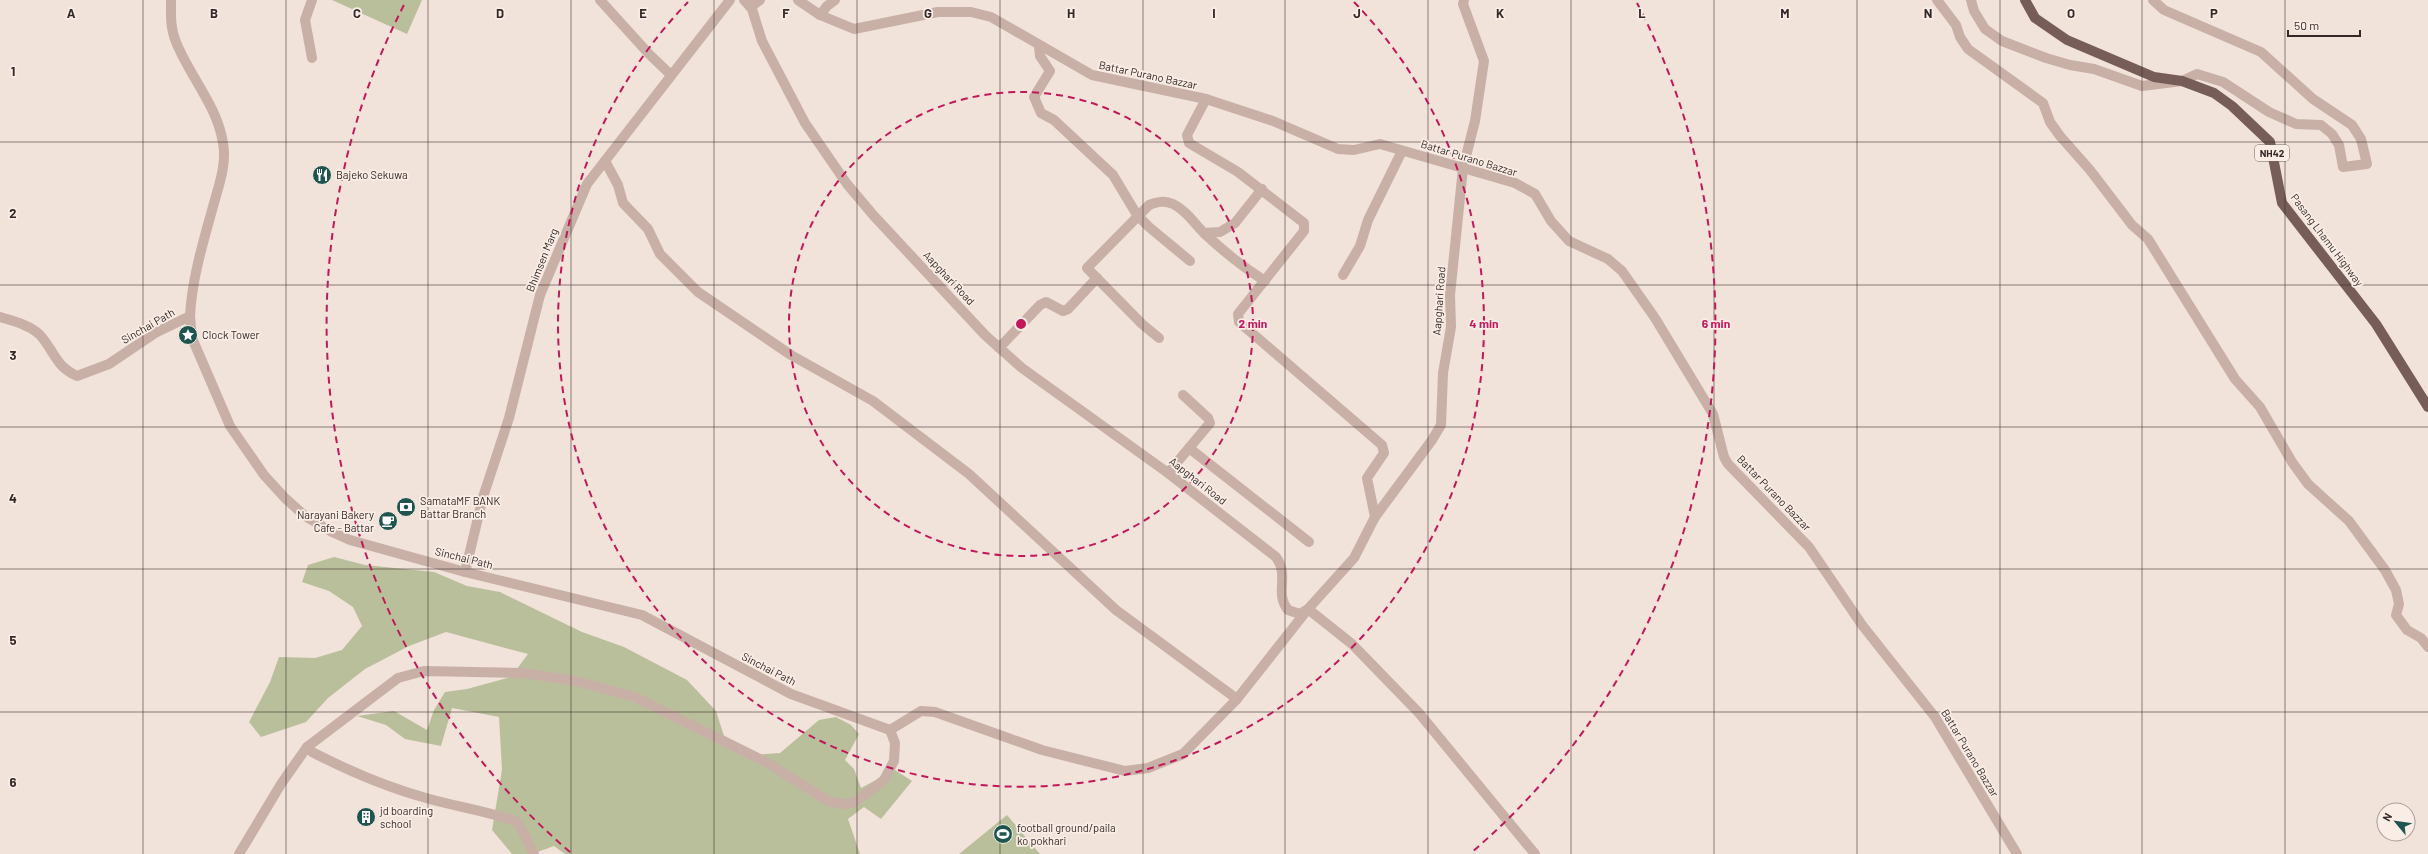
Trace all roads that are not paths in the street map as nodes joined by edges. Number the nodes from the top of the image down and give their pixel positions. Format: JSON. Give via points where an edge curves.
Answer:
{"nodes":[{"id":1,"x":171,"y":0,"type":"edge"},
{"id":2,"x":312,"y":0,"type":"edge"},
{"id":3,"x":600,"y":0,"type":"edge"},
{"id":4,"x":730,"y":0,"type":"edge"},
{"id":5,"x":745,"y":0,"type":"edge"},
{"id":6,"x":760,"y":0,"type":"edge"},
{"id":7,"x":798,"y":0,"type":"edge"},
{"id":8,"x":835,"y":0,"type":"edge"},
{"id":9,"x":1464,"y":0,"type":"edge"},
{"id":10,"x":1937,"y":0,"type":"edge"},
{"id":11,"x":1971,"y":0,"type":"edge"},
{"id":12,"x":2025,"y":0,"type":"edge"},
{"id":13,"x":2153,"y":0,"type":"edge"},
{"id":14,"x":820,"y":15,"type":"junction"},
{"id":15,"x":1039,"y":46,"type":"junction"},
{"id":16,"x":312,"y":58,"type":"dead end"},
{"id":17,"x":671,"y":74,"type":"junction"},
{"id":18,"x":2182,"y":81,"type":"junction"},
{"id":19,"x":1206,"y":99,"type":"junction"},
{"id":20,"x":1402,"y":151,"type":"junction"},
{"id":21,"x":605,"y":160,"type":"junction"},
{"id":22,"x":1463,"y":168,"type":"junction"},
{"id":23,"x":1262,"y":189,"type":"junction"},
{"id":24,"x":1137,"y":215,"type":"junction"},
{"id":25,"x":1204,"y":233,"type":"junction"},
{"id":26,"x":1190,"y":261,"type":"dead end"},
{"id":27,"x":1343,"y":275,"type":"dead end"},
{"id":28,"x":1097,"y":278,"type":"junction"},
{"id":29,"x":1265,"y":281,"type":"junction"},
{"id":30,"x":190,"y":316,"type":"junction"},
{"id":31,"x":0,"y":317,"type":"edge"},
{"id":32,"x":1159,"y":338,"type":"dead end"},
{"id":33,"x":999,"y":348,"type":"junction"},
{"id":34,"x":1183,"y":396,"type":"dead end"},
{"id":35,"x":2428,"y":407,"type":"edge"},
{"id":36,"x":1189,"y":448,"type":"junction"},
{"id":37,"x":1168,"y":473,"type":"junction"},
{"id":38,"x":1375,"y":517,"type":"junction"},
{"id":39,"x":1309,"y":542,"type":"dead end"},
{"id":40,"x":464,"y":572,"type":"junction"},
{"id":41,"x":1308,"y":608,"type":"junction"},
{"id":42,"x":2428,"y":647,"type":"edge"},
{"id":43,"x":1237,"y":699,"type":"junction"},
{"id":44,"x":890,"y":730,"type":"junction"},
{"id":45,"x":307,"y":747,"type":"junction"},
{"id":46,"x":239,"y":854,"type":"edge"},
{"id":47,"x":534,"y":854,"type":"edge"},
{"id":48,"x":1535,"y":854,"type":"edge"},
{"id":49,"x":2017,"y":854,"type":"edge"}],
"edges":[{"from":1,"to":30,"type":"street","via":[[171,24],[176,41],[208,99],[218,121],[224,145],[222,175],[191,291]]},
{"from":2,"to":16,"type":"street","via":[[305,20]]},
{"from":3,"to":17,"type":"street","via":[[649,54]]},
{"from":4,"to":17,"type":"street","name":"Bhimsen Marg"},
{"from":5,"to":6,"type":"street","via":[[752,6]]},
{"from":5,"to":33,"type":"street","name":"Aapghari Road","via":[[752,9],[762,41],[805,123],[847,184]]},
{"from":7,"to":14,"type":"street","name":"Battar Purano Bazzar"},
{"from":8,"to":14,"type":"street"},
{"from":9,"to":22,"type":"street","name":"Aapghari Road","via":[[1463,4],[1484,61],[1475,121]]},
{"from":10,"to":42,"type":"street","via":[[1956,25],[1968,49],[2043,103],[2050,122],[2060,136],[2132,225],[2148,239],[2235,379],[2260,407],[2292,462],[2308,484],[2349,521],[2386,570],[2396,590],[2399,604],[2396,615],[2407,630],[2421,638]]},
{"from":11,"to":18,"type":"street","via":[[1974,11],[1985,29],[2002,41],[2046,58],[2094,69],[2142,86]]},
{"from":12,"to":18,"type":"main road","name":"Pasang Lhamu Highway","number":"NH42","via":[[2035,18],[2066,40],[2154,77]]},
{"from":13,"to":18,"type":"street","via":[[2164,10],[2261,52],[2313,99],[2352,125],[2361,139],[2368,164],[2343,167],[2338,145],[2332,134],[2321,125],[2296,124],[2269,112],[2216,80],[2197,74]]},
{"from":14,"to":15,"type":"street","name":"Battar Purano Bazzar","via":[[854,29],[938,12],[970,12],[992,17]]},
{"from":15,"to":19,"type":"street","name":"Battar Purano Bazzar","via":[[1092,75]]},
{"from":15,"to":24,"type":"street","via":[[1040,56],[1050,71],[1034,97],[1036,106],[1113,175]]},
{"from":17,"to":21,"type":"street","name":"Bhimsen Marg"},
{"from":18,"to":35,"type":"main road","name":"Pasang Lhamu Highway","number":"NH42","via":[[2214,93],[2232,106],[2270,142],[2282,203],[2376,324]]},
{"from":19,"to":20,"type":"street","name":"Battar Purano Bazzar","via":[[1273,121],[1338,149],[1354,150],[1380,144]]},
{"from":19,"to":23,"type":"street","via":[[1187,140]]},
{"from":20,"to":22,"type":"street","name":"Battar Purano Bazzar"},
{"from":20,"to":27,"type":"street","via":[[1368,220],[1360,246]]},
{"from":21,"to":40,"type":"street","name":"Bhimsen Marg","via":[[587,184],[540,295],[509,418],[483,497]]},
{"from":21,"to":43,"type":"street","via":[[618,185],[623,203],[648,229],[660,254],[698,292],[791,355],[873,401],[969,474],[1116,610]]},
{"from":22,"to":38,"type":"street","name":"Aapghari Road","via":[[1450,295],[1451,326],[1443,373],[1441,425]]},
{"from":22,"to":49,"type":"street","name":"Battar Purano Bazzar","via":[[1515,183],[1534,194],[1565,238],[1608,259],[1622,271],[1655,318],[1713,414],[1728,464],[1809,547],[1862,624],[1935,717]]},
{"from":23,"to":25,"type":"street","via":[[1235,223],[1220,232]]},
{"from":23,"to":29,"type":"street","via":[[1304,223],[1304,232]]},
{"from":24,"to":25,"type":"street","via":[[1149,205],[1161,201],[1171,203],[1182,209]]},
{"from":24,"to":26,"type":"street"},
{"from":24,"to":28,"type":"street","via":[[1087,268]]},
{"from":25,"to":29,"type":"street","via":[[1244,268]]},
{"from":28,"to":32,"type":"street"},
{"from":28,"to":33,"type":"street","via":[[1068,309],[1063,311],[1046,302],[1040,305]]},
{"from":29,"to":38,"type":"street","via":[[1238,314],[1239,322],[1382,445],[1384,453],[1367,478]]},
{"from":30,"to":31,"type":"street","name":"Sinchai Path","via":[[155,333],[109,364],[77,376],[64,370],[39,335],[20,322]]},
{"from":30,"to":40,"type":"street","name":"Sinchai Path","via":[[192,338],[230,426],[264,475],[285,498],[305,516],[350,540]]},
{"from":33,"to":37,"type":"street","name":"Aapghari Road","via":[[1022,368]]},
{"from":34,"to":36,"type":"street","via":[[1208,418],[1210,424]]},
{"from":36,"to":37,"type":"street"},
{"from":36,"to":39,"type":"street"},
{"from":37,"to":41,"type":"street","name":"Aapghari Road","via":[[1276,557],[1283,569],[1281,598],[1288,610],[1300,614]]},
{"from":38,"to":41,"type":"street","name":"Aapghari Road","via":[[1354,558]]},
{"from":40,"to":44,"type":"street","name":"Sinchai Path","via":[[642,615],[791,694]]},
{"from":41,"to":43,"type":"street"},
{"from":41,"to":48,"type":"street","via":[[1352,644],[1419,713]]},
{"from":43,"to":44,"type":"street","via":[[1183,754],[1148,768],[1125,771],[1018,743],[935,712],[921,710]]},
{"from":44,"to":45,"type":"street","via":[[895,743],[894,761],[884,780],[855,802],[845,804],[828,801],[768,763],[635,697],[576,681],[524,673],[424,671],[398,678]]},
{"from":45,"to":46,"type":"street","via":[[280,784]]},
{"from":45,"to":47,"type":"street","via":[[359,776],[427,798],[490,812],[518,822]]}]}
